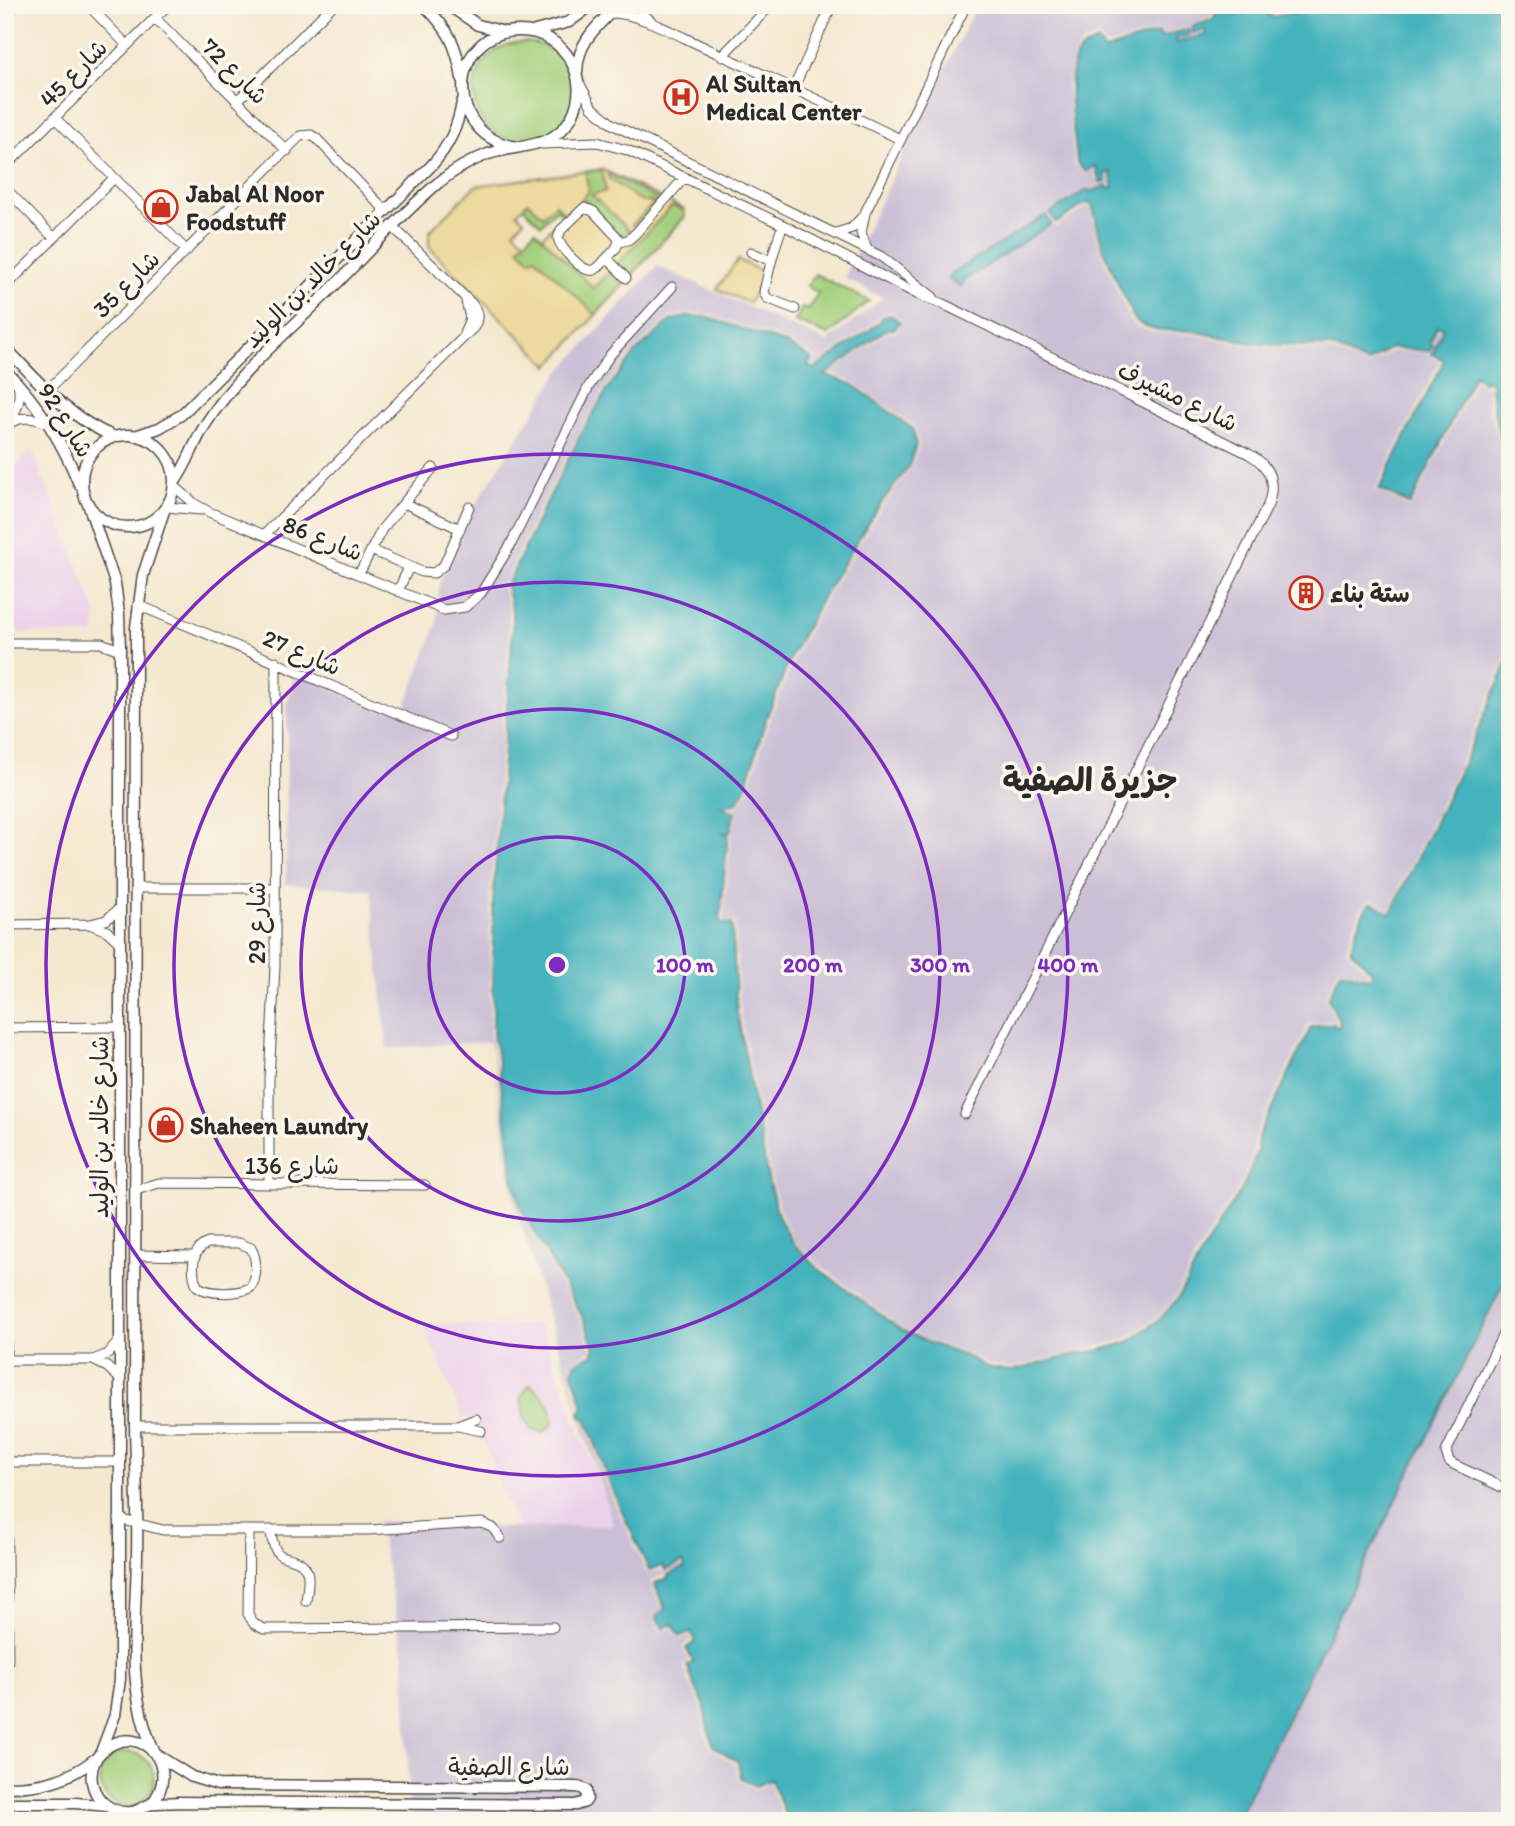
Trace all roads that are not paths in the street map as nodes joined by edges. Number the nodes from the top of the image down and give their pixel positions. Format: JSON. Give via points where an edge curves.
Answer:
{"nodes":[{"id":1,"x":88,"y":5,"type":"edge"},
{"id":2,"x":168,"y":5,"type":"edge"},
{"id":3,"x":333,"y":5,"type":"edge"},
{"id":4,"x":424,"y":5,"type":"edge"},
{"id":5,"x":448,"y":5,"type":"edge"},
{"id":6,"x":592,"y":5,"type":"edge"},
{"id":7,"x":638,"y":5,"type":"edge"},
{"id":8,"x":771,"y":5,"type":"edge"},
{"id":9,"x":832,"y":5,"type":"edge"},
{"id":10,"x":966,"y":5,"type":"edge"},
{"id":11,"x":614,"y":9,"type":"edge"},
{"id":12,"x":155,"y":18,"type":"junction"},
{"id":13,"x":657,"y":27,"type":"junction"},
{"id":14,"x":507,"y":32,"type":"junction"},
{"id":15,"x":529,"y":32,"type":"junction"},
{"id":16,"x":127,"y":45,"type":"junction"},
{"id":17,"x":722,"y":56,"type":"junction"},
{"id":18,"x":578,"y":79,"type":"junction"},
{"id":19,"x":462,"y":83,"type":"junction"},
{"id":20,"x":794,"y":87,"type":"junction"},
{"id":21,"x":463,"y":99,"type":"junction"},
{"id":22,"x":237,"y":101,"type":"junction"},
{"id":23,"x":55,"y":118,"type":"junction"},
{"id":24,"x":900,"y":139,"type":"junction"},
{"id":25,"x":540,"y":144,"type":"junction"},
{"id":26,"x":518,"y":147,"type":"junction"},
{"id":27,"x":289,"y":148,"type":"junction"},
{"id":28,"x":5,"y":167,"type":"edge"},
{"id":29,"x":685,"y":177,"type":"junction"},
{"id":30,"x":114,"y":178,"type":"junction"},
{"id":31,"x":5,"y":188,"type":"edge"},
{"id":32,"x":386,"y":211,"type":"junction"},
{"id":33,"x":865,"y":213,"type":"junction"},
{"id":34,"x":783,"y":225,"type":"junction"},
{"id":35,"x":393,"y":227,"type":"junction"},
{"id":36,"x":834,"y":233,"type":"junction"},
{"id":37,"x":54,"y":238,"type":"junction"},
{"id":38,"x":619,"y":242,"type":"junction"},
{"id":39,"x":852,"y":242,"type":"junction"},
{"id":40,"x":832,"y":250,"type":"junction"},
{"id":41,"x":868,"y":250,"type":"junction"},
{"id":42,"x":187,"y":251,"type":"junction"},
{"id":43,"x":751,"y":252,"type":"dead end"},
{"id":44,"x":607,"y":258,"type":"junction"},
{"id":45,"x":771,"y":261,"type":"junction"},
{"id":46,"x":626,"y":278,"type":"dead end"},
{"id":47,"x":672,"y":287,"type":"dead end"},
{"id":48,"x":5,"y":288,"type":"edge"},
{"id":49,"x":943,"y":304,"type":"junction"},
{"id":50,"x":795,"y":309,"type":"dead end"},
{"id":51,"x":5,"y":348,"type":"edge"},
{"id":52,"x":5,"y":370,"type":"edge"},
{"id":53,"x":18,"y":383,"type":"junction"},
{"id":54,"x":48,"y":390,"type":"junction"},
{"id":55,"x":7,"y":425,"type":"edge"},
{"id":56,"x":50,"y":425,"type":"junction"},
{"id":57,"x":135,"y":436,"type":"junction"},
{"id":58,"x":115,"y":437,"type":"junction"},
{"id":59,"x":433,"y":468,"type":"dead end"},
{"id":60,"x":174,"y":484,"type":"junction"},
{"id":61,"x":86,"y":500,"type":"junction"},
{"id":62,"x":404,"y":503,"type":"junction"},
{"id":63,"x":469,"y":507,"type":"dead end"},
{"id":64,"x":165,"y":508,"type":"junction"},
{"id":65,"x":209,"y":512,"type":"junction"},
{"id":66,"x":460,"y":529,"type":"junction"},
{"id":67,"x":264,"y":535,"type":"junction"},
{"id":68,"x":371,"y":550,"type":"junction"},
{"id":69,"x":410,"y":567,"type":"junction"},
{"id":70,"x":359,"y":574,"type":"junction"},
{"id":71,"x":398,"y":590,"type":"junction"},
{"id":72,"x":138,"y":605,"type":"junction"},
{"id":73,"x":120,"y":633,"type":"junction"},
{"id":74,"x":5,"y":643,"type":"edge"},
{"id":75,"x":101,"y":643,"type":"junction"},
{"id":76,"x":120,"y":650,"type":"junction"},
{"id":77,"x":276,"y":661,"type":"junction"},
{"id":78,"x":451,"y":736,"type":"dead end"},
{"id":79,"x":137,"y":888,"type":"junction"},
{"id":80,"x":275,"y":888,"type":"junction"},
{"id":81,"x":120,"y":908,"type":"junction"},
{"id":82,"x":5,"y":925,"type":"edge"},
{"id":83,"x":90,"y":925,"type":"junction"},
{"id":84,"x":120,"y":943,"type":"junction"},
{"id":85,"x":120,"y":1027,"type":"junction"},
{"id":86,"x":6,"y":1028,"type":"edge"},
{"id":87,"x":965,"y":1114,"type":"dead end"},
{"id":88,"x":119,"y":1126,"type":"junction"},
{"id":89,"x":136,"y":1126,"type":"junction"},
{"id":90,"x":119,"y":1149,"type":"junction"},
{"id":91,"x":136,"y":1150,"type":"junction"},
{"id":92,"x":136,"y":1175,"type":"junction"},
{"id":93,"x":159,"y":1184,"type":"junction"},
{"id":94,"x":269,"y":1184,"type":"junction"},
{"id":95,"x":425,"y":1185,"type":"dead end"},
{"id":96,"x":136,"y":1191,"type":"junction"},
{"id":97,"x":136,"y":1255,"type":"junction"},
{"id":98,"x":195,"y":1256,"type":"junction"},
{"id":99,"x":6,"y":1258,"type":"edge"},
{"id":100,"x":1510,"y":1320,"type":"edge"},
{"id":101,"x":119,"y":1341,"type":"junction"},
{"id":102,"x":6,"y":1360,"type":"edge"},
{"id":103,"x":93,"y":1360,"type":"junction"},
{"id":104,"x":119,"y":1378,"type":"junction"},
{"id":105,"x":476,"y":1419,"type":"dead end"},
{"id":106,"x":135,"y":1426,"type":"junction"},
{"id":107,"x":458,"y":1426,"type":"junction"},
{"id":108,"x":481,"y":1431,"type":"dead end"},
{"id":109,"x":119,"y":1461,"type":"junction"},
{"id":110,"x":6,"y":1462,"type":"edge"},
{"id":111,"x":1510,"y":1491,"type":"edge"},
{"id":112,"x":119,"y":1519,"type":"junction"},
{"id":113,"x":137,"y":1523,"type":"junction"},
{"id":114,"x":249,"y":1530,"type":"junction"},
{"id":115,"x":270,"y":1531,"type":"junction"},
{"id":116,"x":500,"y":1538,"type":"dead end"},
{"id":117,"x":306,"y":1601,"type":"dead end"},
{"id":118,"x":5,"y":1603,"type":"edge"},
{"id":119,"x":553,"y":1627,"type":"dead end"},
{"id":120,"x":6,"y":1649,"type":"edge"},
{"id":121,"x":5,"y":1668,"type":"edge"},
{"id":122,"x":99,"y":1754,"type":"junction"},
{"id":123,"x":155,"y":1754,"type":"junction"},
{"id":124,"x":377,"y":1786,"type":"junction"},
{"id":125,"x":5,"y":1787,"type":"edge"},
{"id":126,"x":5,"y":1803,"type":"edge"},
{"id":127,"x":379,"y":1803,"type":"junction"},
{"id":128,"x":150,"y":1805,"type":"junction"},
{"id":129,"x":107,"y":1806,"type":"junction"}],
"edges":[{"from":1,"to":16,"type":"street"},
{"from":2,"to":12,"type":"street","name":"شارع 45"},
{"from":3,"to":22,"type":"street"},
{"from":4,"to":19,"type":"main road","via":[[451,36]]},
{"from":5,"to":14,"type":"main road","via":[[478,25]]},
{"from":6,"to":15,"type":"main road","via":[[569,22]]},
{"from":7,"to":13,"type":"street"},
{"from":8,"to":17,"type":"street"},
{"from":9,"to":20,"type":"street"},
{"from":10,"to":24,"type":"street"},
{"from":11,"to":13,"type":"street"},
{"from":11,"to":18,"type":"main road","via":[[584,43]]},
{"from":12,"to":16,"type":"street","name":"شارع 45"},
{"from":12,"to":22,"type":"street","name":"شارع 72"},
{"from":13,"to":17,"type":"street"},
{"from":14,"to":15,"type":"main road"},
{"from":14,"to":19,"type":"main road","via":[[480,47],[468,63]]},
{"from":15,"to":18,"type":"main road","via":[[547,37],[563,49]]},
{"from":16,"to":23,"type":"street","name":"شارع 45"},
{"from":17,"to":20,"type":"street"},
{"from":18,"to":25,"type":"main road","via":[[576,106],[566,125]]},
{"from":18,"to":36,"type":"street","name":"شارع مشيرف","via":[[592,107],[612,124]]},
{"from":19,"to":21,"type":"main road"},
{"from":20,"to":24,"type":"street"},
{"from":21,"to":26,"type":"main road","via":[[479,130],[493,140]]},
{"from":21,"to":32,"type":"main road","name":"شارع خالد بن الوليد","via":[[456,128],[442,154]]},
{"from":22,"to":27,"type":"street","name":"شارع 72"},
{"from":23,"to":28,"type":"street","name":"شارع 45"},
{"from":23,"to":30,"type":"street"},
{"from":24,"to":33,"type":"street"},
{"from":25,"to":26,"type":"main road"},
{"from":25,"to":29,"type":"street","name":"شارع مشيرف","via":[[582,141],[612,145]]},
{"from":26,"to":35,"type":"main road","name":"شارع خالد بن الوليد","via":[[486,155],[458,169]]},
{"from":27,"to":32,"type":"street","via":[[306,135],[316,138]]},
{"from":27,"to":42,"type":"street","name":"شارع 35"},
{"from":29,"to":34,"type":"street","name":"شارع مشيرف"},
{"from":29,"to":38,"type":"street","via":[[632,237]]},
{"from":30,"to":37,"type":"street"},
{"from":30,"to":42,"type":"street"},
{"from":31,"to":37,"type":"street"},
{"from":32,"to":57,"type":"main road","name":"شارع خالد بن الوليد","via":[[181,415]]},
{"from":33,"to":36,"type":"street","via":[[852,228]]},
{"from":33,"to":39,"type":"street"},
{"from":33,"to":41,"type":"street","via":[[861,233]]},
{"from":34,"to":40,"type":"street","name":"شارع مشيرف"},
{"from":34,"to":45,"type":"street"},
{"from":35,"to":60,"type":"main road","name":"شارع خالد بن الوليد","via":[[232,389],[202,429]]},
{"from":35,"to":67,"type":"street","via":[[476,309],[474,327]]},
{"from":36,"to":39,"type":"street","name":"شارع مشيرف"},
{"from":37,"to":48,"type":"street"},
{"from":38,"to":44,"type":"street"},
{"from":38,"to":44,"type":"street","via":[[587,208],[559,233],[561,246],[586,270],[594,270]]},
{"from":39,"to":40,"type":"street"},
{"from":39,"to":41,"type":"street","name":"شارع مشيرف"},
{"from":40,"to":49,"type":"street","name":"شارع مشيرف"},
{"from":41,"to":49,"type":"street","name":"شارع مشيرف"},
{"from":42,"to":54,"type":"street","name":"شارع 35"},
{"from":43,"to":45,"type":"street"},
{"from":44,"to":46,"type":"street"},
{"from":45,"to":50,"type":"street","via":[[765,295]]},
{"from":47,"to":71,"type":"street","name":"شارع 86","via":[[610,355],[589,386],[510,546],[481,593],[465,607],[443,610]]},
{"from":49,"to":87,"type":"street","name":"شارع مشيرف","via":[[1259,460],[1272,481],[1272,493],[1224,596]]},
{"from":51,"to":54,"type":"main road","name":"شارع 92"},
{"from":52,"to":53,"type":"main road","name":"شارع 92"},
{"from":53,"to":55,"type":"street","via":[[19,400]]},
{"from":53,"to":56,"type":"main road","name":"شارع 92"},
{"from":54,"to":58,"type":"main road","name":"شارع 92","via":[[85,423]]},
{"from":55,"to":56,"type":"street","via":[[24,418]]},
{"from":56,"to":61,"type":"main road","name":"شارع 92"},
{"from":57,"to":58,"type":"main road"},
{"from":57,"to":60,"type":"main road","via":[[148,440],[167,457]]},
{"from":58,"to":61,"type":"main road","via":[[103,442],[87,460],[82,472]]},
{"from":59,"to":62,"type":"street"},
{"from":60,"to":64,"type":"main road"},
{"from":60,"to":65,"type":"street","name":"شارع 86"},
{"from":61,"to":64,"type":"main road","via":[[104,520],[125,527],[154,519]]},
{"from":61,"to":73,"type":"main road","name":"شارع خالد بن الوليد","via":[[113,576]]},
{"from":62,"to":66,"type":"street"},
{"from":62,"to":68,"type":"street"},
{"from":63,"to":66,"type":"street"},
{"from":64,"to":65,"type":"street","name":"شارع 86"},
{"from":64,"to":72,"type":"main road","name":"شارع خالد بن الوليد"},
{"from":65,"to":67,"type":"street","name":"شارع 86"},
{"from":66,"to":69,"type":"street","via":[[439,570],[426,574]]},
{"from":67,"to":70,"type":"street","name":"شارع 86"},
{"from":68,"to":69,"type":"street"},
{"from":68,"to":70,"type":"street"},
{"from":69,"to":71,"type":"street"},
{"from":70,"to":71,"type":"street","name":"شارع 86"},
{"from":72,"to":77,"type":"street","name":"شارع 27"},
{"from":72,"to":79,"type":"main road","name":"شارع خالد بن الوليد"},
{"from":73,"to":75,"type":"street"},
{"from":73,"to":76,"type":"main road","name":"شارع خالد بن الوليد"},
{"from":74,"to":75,"type":"street"},
{"from":75,"to":76,"type":"street"},
{"from":76,"to":81,"type":"main road","name":"شارع خالد بن الوليد"},
{"from":77,"to":78,"type":"street","name":"شارع 27"},
{"from":77,"to":80,"type":"street","name":"شارع 29"},
{"from":79,"to":80,"type":"street"},
{"from":79,"to":89,"type":"main road","name":"شارع خالد بن الوليد"},
{"from":80,"to":94,"type":"street","name":"شارع 29"},
{"from":81,"to":83,"type":"street","via":[[106,920]]},
{"from":81,"to":84,"type":"main road","name":"شارع خالد بن الوليد"},
{"from":82,"to":83,"type":"street"},
{"from":83,"to":84,"type":"street","via":[[107,931]]},
{"from":84,"to":85,"type":"main road","name":"شارع خالد بن الوليد"},
{"from":85,"to":86,"type":"street"},
{"from":85,"to":88,"type":"main road","name":"شارع خالد بن الوليد"},
{"from":86,"to":99,"type":"street"},
{"from":88,"to":89,"type":"main road","via":[[128,1132]]},
{"from":88,"to":90,"type":"main road","name":"شارع خالد بن الوليد"},
{"from":89,"to":91,"type":"main road","name":"شارع خالد بن الوليد"},
{"from":90,"to":91,"type":"main road","via":[[128,1145]]},
{"from":90,"to":101,"type":"main road","name":"شارع خالد بن الوليد"},
{"from":91,"to":92,"type":"main road","name":"شارع خالد بن الوليد"},
{"from":92,"to":93,"type":"street","name":"شارع 136"},
{"from":92,"to":96,"type":"main road","name":"شارع خالد بن الوليد"},
{"from":93,"to":94,"type":"street","name":"شارع 136"},
{"from":93,"to":96,"type":"street","name":"شارع 136"},
{"from":94,"to":95,"type":"street","name":"شارع 136"},
{"from":96,"to":97,"type":"main road","name":"شارع خالد بن الوليد"},
{"from":97,"to":98,"type":"street"},
{"from":97,"to":106,"type":"main road","name":"شارع خالد بن الوليد"},
{"from":98,"to":98,"type":"street","via":[[200,1289],[243,1291],[253,1285],[255,1257],[248,1245],[208,1243],[199,1247]]},
{"from":99,"to":102,"type":"street"},
{"from":100,"to":111,"type":"street","via":[[1446,1452],[1453,1464]]},
{"from":101,"to":103,"type":"street","via":[[108,1354]]},
{"from":101,"to":104,"type":"main road","name":"شارع خالد بن الوليد"},
{"from":102,"to":103,"type":"street"},
{"from":103,"to":104,"type":"street"},
{"from":104,"to":109,"type":"main road","name":"شارع خالد بن الوليد"},
{"from":105,"to":107,"type":"street"},
{"from":106,"to":107,"type":"street"},
{"from":106,"to":113,"type":"main road","name":"شارع خالد بن الوليد"},
{"from":107,"to":108,"type":"street"},
{"from":109,"to":110,"type":"street"},
{"from":109,"to":112,"type":"main road","name":"شارع خالد بن الوليد"},
{"from":110,"to":118,"type":"street"},
{"from":112,"to":113,"type":"street"},
{"from":112,"to":122,"type":"main road","name":"شارع خالد بن الوليد","via":[[119,1689],[111,1727]]},
{"from":113,"to":114,"type":"street","via":[[163,1530]]},
{"from":113,"to":123,"type":"main road","name":"شارع خالد بن الوليد","via":[[136,1693]]},
{"from":114,"to":115,"type":"street"},
{"from":114,"to":119,"type":"street","via":[[248,1614],[264,1629]]},
{"from":115,"to":116,"type":"street","via":[[368,1531],[482,1523]]},
{"from":115,"to":117,"type":"street","via":[[280,1555],[306,1565]]},
{"from":118,"to":120,"type":"street"},
{"from":120,"to":121,"type":"street"},
{"from":122,"to":123,"type":"main road","via":[[110,1744],[134,1741]]},
{"from":122,"to":125,"type":"main road","via":[[57,1781]]},
{"from":122,"to":129,"type":"main road","via":[[92,1783]]},
{"from":123,"to":124,"type":"main road","name":"شارع الصفية","via":[[192,1777],[218,1785]]},
{"from":123,"to":128,"type":"main road","via":[[163,1781]]},
{"from":124,"to":127,"type":"main road","via":[[383,1795]]},
{"from":124,"to":127,"type":"main road","name":"شارع الصفية","via":[[582,1787],[588,1794],[581,1804]]},
{"from":126,"to":129,"type":"main road"},
{"from":127,"to":128,"type":"main road","name":"شارع الصفية"},
{"from":128,"to":129,"type":"main road","via":[[132,1812]]}]}
